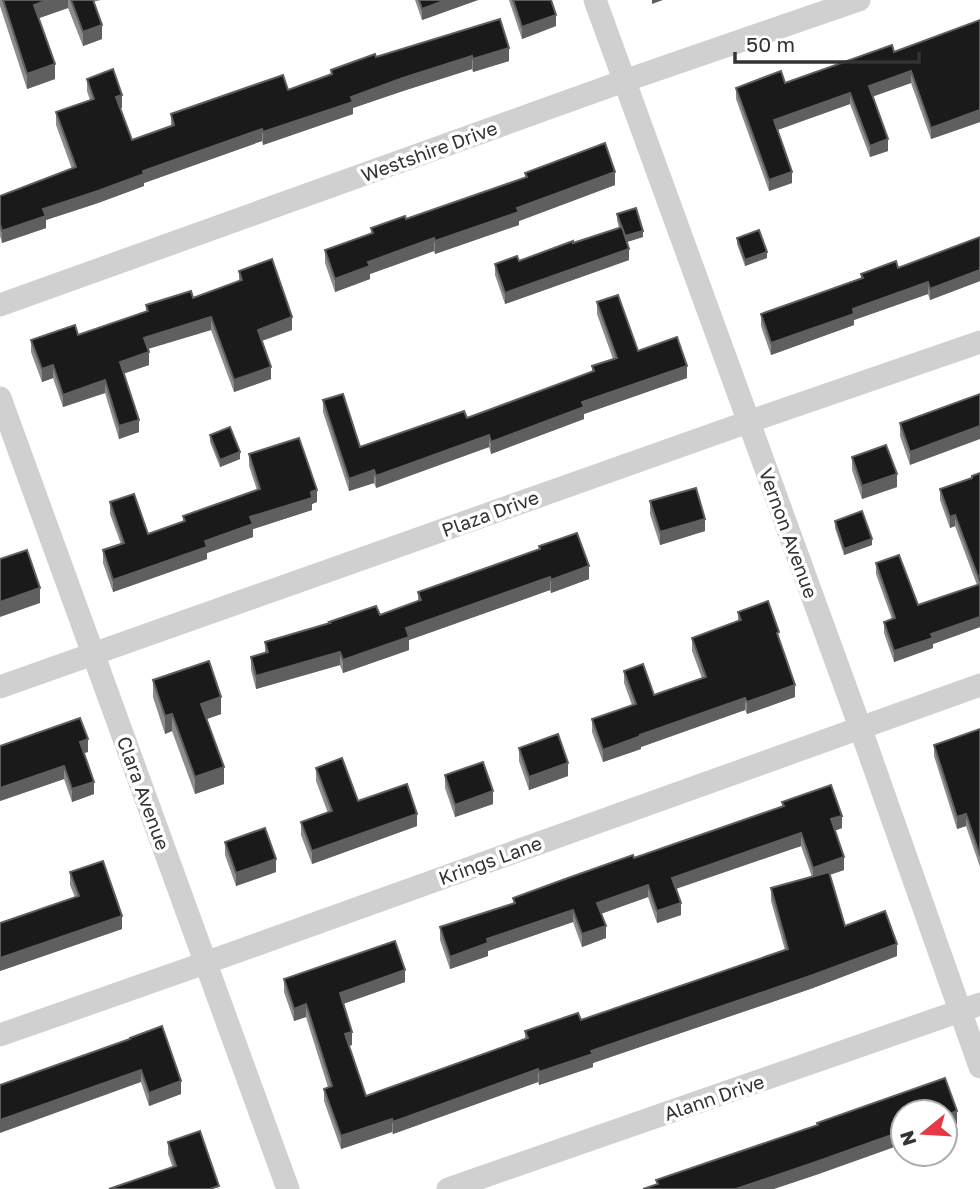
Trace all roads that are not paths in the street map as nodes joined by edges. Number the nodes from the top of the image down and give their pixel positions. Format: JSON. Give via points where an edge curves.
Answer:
{"nodes":[{"id":1,"x":594,"y":0,"type":"edge"},
{"id":2,"x":859,"y":0,"type":"edge"},
{"id":3,"x":624,"y":81,"type":"junction"},
{"id":4,"x":0,"y":305,"type":"edge"},
{"id":5,"x":980,"y":342,"type":"edge"},
{"id":6,"x":0,"y":398,"type":"edge"},
{"id":7,"x":748,"y":422,"type":"junction"},
{"id":8,"x":94,"y":654,"type":"junction"},
{"id":9,"x":980,"y":685,"type":"edge"},
{"id":10,"x":0,"y":687,"type":"edge"},
{"id":11,"x":860,"y":727,"type":"junction"},
{"id":12,"x":205,"y":963,"type":"junction"},
{"id":13,"x":970,"y":1008,"type":"edge"},
{"id":14,"x":0,"y":1035,"type":"edge"},
{"id":15,"x":980,"y":1067,"type":"edge"},
{"id":16,"x":288,"y":1189,"type":"edge"},
{"id":17,"x":448,"y":1189,"type":"edge"}],
"edges":[{"from":1,"to":3,"type":"street","name":"Vernon Avenue"},
{"from":2,"to":3,"type":"street","name":"Westshire Drive"},
{"from":3,"to":4,"type":"street","name":"Westshire Drive"},
{"from":3,"to":7,"type":"street","name":"Vernon Avenue"},
{"from":5,"to":7,"type":"street","name":"Plaza Drive"},
{"from":6,"to":8,"type":"street","name":"Clara Avenue"},
{"from":7,"to":8,"type":"street","name":"Plaza Drive"},
{"from":7,"to":11,"type":"street","name":"Vernon Avenue"},
{"from":8,"to":10,"type":"street","name":"Plaza Drive"},
{"from":8,"to":12,"type":"street","name":"Clara Avenue"},
{"from":9,"to":11,"type":"street","name":"Krings Lane"},
{"from":11,"to":12,"type":"street","name":"Krings Lane"},
{"from":11,"to":13,"type":"street","name":"Vernon Avenue"},
{"from":12,"to":14,"type":"street","name":"Krings Lane"},
{"from":12,"to":16,"type":"street","name":"Clara Avenue"},
{"from":13,"to":15,"type":"street","name":"Vernon Avenue"},
{"from":13,"to":17,"type":"street","name":"Alann Drive"}]}
